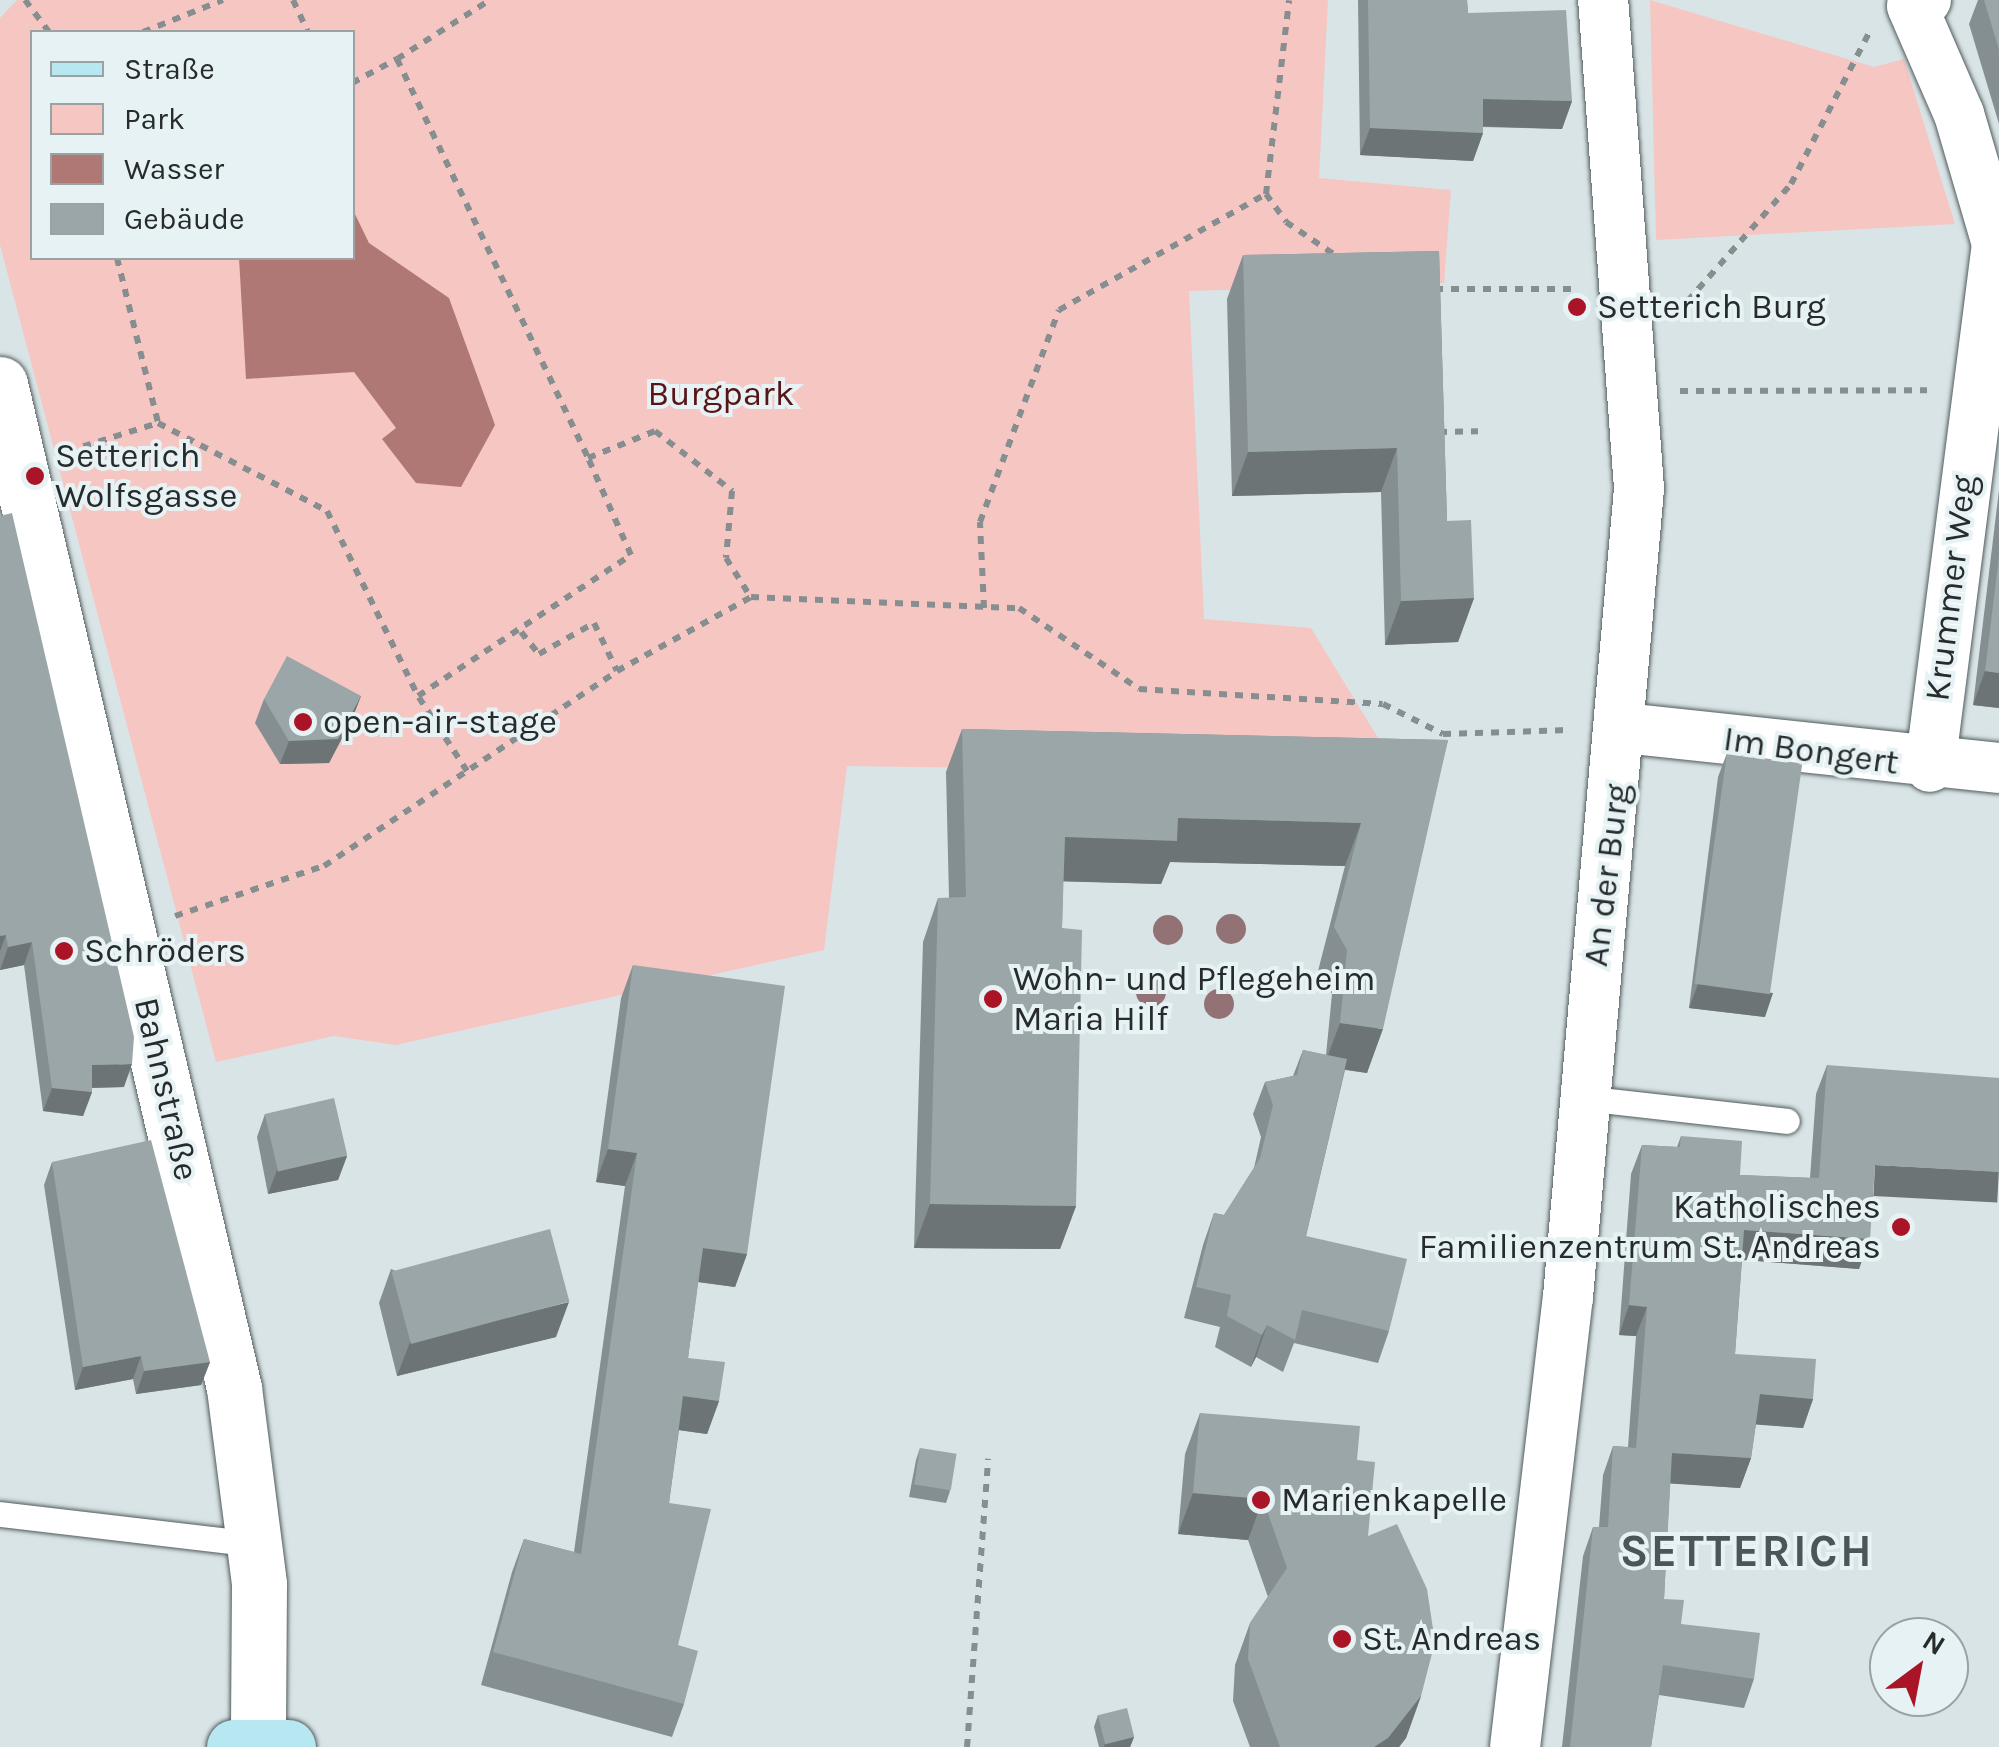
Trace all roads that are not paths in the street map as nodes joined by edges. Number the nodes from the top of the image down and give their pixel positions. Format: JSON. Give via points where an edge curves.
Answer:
{"nodes":[{"id":1,"x":1603,"y":0,"type":"edge"},
{"id":2,"x":1919,"y":3,"type":"edge"},
{"id":3,"x":0,"y":384,"type":"edge"},
{"id":4,"x":1624,"y":728,"type":"junction"},
{"id":5,"x":1930,"y":767,"type":"junction"},
{"id":6,"x":1999,"y":768,"type":"edge"},
{"id":7,"x":1584,"y":1098,"type":"junction"},
{"id":8,"x":1787,"y":1121,"type":"dead end"},
{"id":9,"x":0,"y":1514,"type":"edge"},
{"id":10,"x":254,"y":1544,"type":"junction"},
{"id":11,"x":260,"y":1746,"type":"edge"},
{"id":12,"x":1516,"y":1747,"type":"edge"}],
"edges":[{"from":1,"to":4,"type":"street","name":"An der Burg","via":[[1620,306],[1639,488]]},
{"from":2,"to":5,"type":"street","name":"Krummer Weg","via":[[1997,244]]},
{"from":3,"to":10,"type":"street","name":"Bahnstraße","via":[[234,1388]]},
{"from":4,"to":5,"type":"street","name":"Im Bongert"},
{"from":4,"to":7,"type":"street","name":"An der Burg"},
{"from":5,"to":6,"type":"street","name":"Im Bongert"},
{"from":7,"to":8,"type":"lane"},
{"from":7,"to":12,"type":"street","name":"An der Burg"},
{"from":9,"to":10,"type":"lane"},
{"from":10,"to":11,"type":"street","name":"Bahnstraße"}]}
